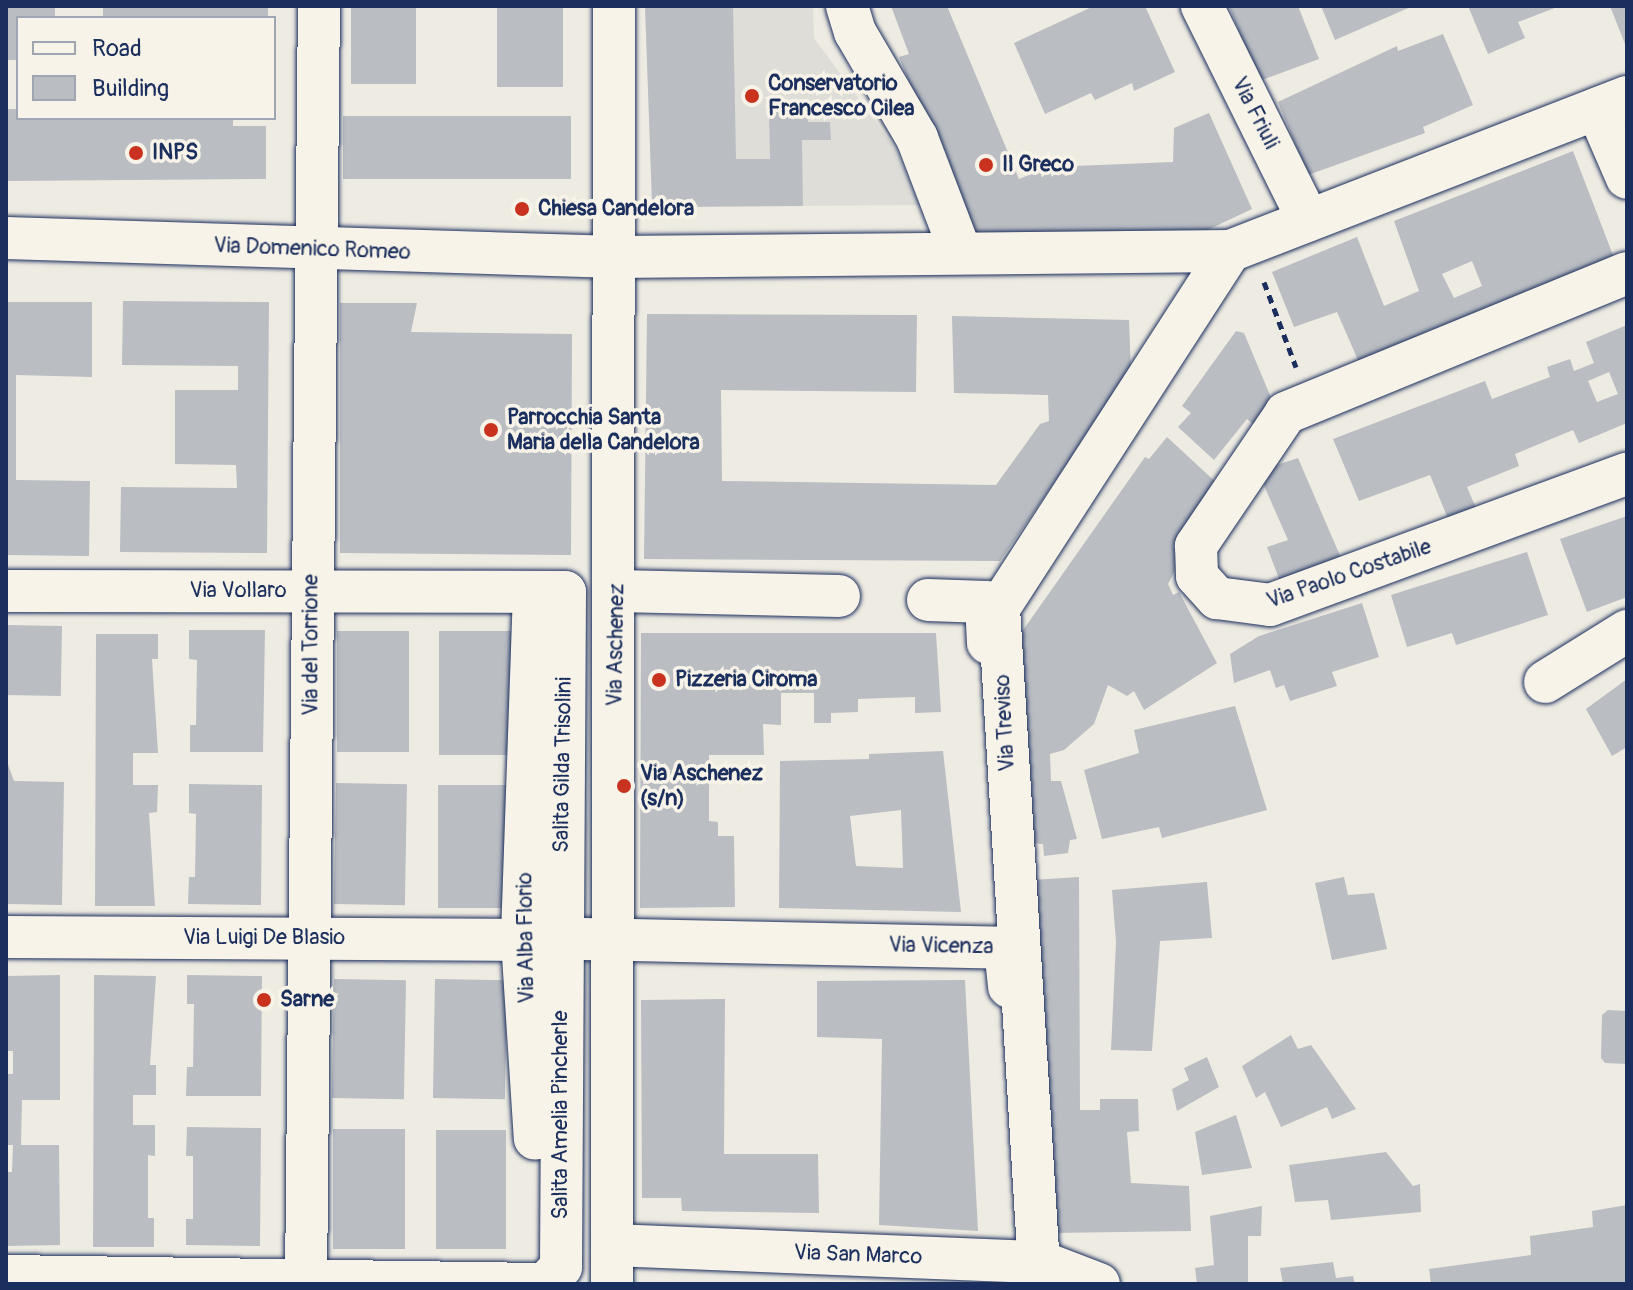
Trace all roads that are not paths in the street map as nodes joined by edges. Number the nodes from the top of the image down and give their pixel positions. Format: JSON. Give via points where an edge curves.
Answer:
{"nodes":[{"id":1,"x":319,"y":6,"type":"edge"},
{"id":2,"x":614,"y":6,"type":"edge"},
{"id":3,"x":847,"y":6,"type":"edge"},
{"id":4,"x":1202,"y":6,"type":"edge"},
{"id":5,"x":1612,"y":103,"type":"edge"},
{"id":6,"x":1627,"y":178,"type":"edge"},
{"id":7,"x":1308,"y":220,"type":"junction"},
{"id":8,"x":6,"y":238,"type":"edge"},
{"id":9,"x":1240,"y":248,"type":"junction"},
{"id":10,"x":314,"y":250,"type":"junction"},
{"id":11,"x":961,"y":253,"type":"junction"},
{"id":12,"x":617,"y":257,"type":"junction"},
{"id":13,"x":1627,"y":273,"type":"edge"},
{"id":14,"x":1627,"y":474,"type":"edge"},
{"id":15,"x":6,"y":591,"type":"edge"},
{"id":16,"x":312,"y":591,"type":"junction"},
{"id":17,"x":617,"y":591,"type":"junction"},
{"id":18,"x":550,"y":592,"type":"joint"},
{"id":19,"x":839,"y":596,"type":"dead end"},
{"id":20,"x":928,"y":600,"type":"dead end"},
{"id":21,"x":1627,"y":631,"type":"edge"},
{"id":22,"x":1545,"y":682,"type":"dead end"},
{"id":23,"x":6,"y":937,"type":"edge"},
{"id":24,"x":309,"y":939,"type":"junction"},
{"id":25,"x":542,"y":939,"type":"junction"},
{"id":26,"x":609,"y":939,"type":"junction"},
{"id":27,"x":1005,"y":948,"type":"junction"},
{"id":28,"x":612,"y":1264,"type":"edge"},
{"id":29,"x":1041,"y":1273,"type":"edge"},
{"id":30,"x":6,"y":1276,"type":"edge"},
{"id":31,"x":114,"y":1281,"type":"edge"},
{"id":32,"x":306,"y":1282,"type":"edge"},
{"id":33,"x":542,"y":1284,"type":"edge"},
{"id":34,"x":1099,"y":1284,"type":"edge"}],
"edges":[{"from":1,"to":10,"type":"street","name":"Via del Torrione"},
{"from":2,"to":12,"type":"street","name":"Via Aschenez"},
{"from":3,"to":11,"type":"street","via":[[855,32],[917,138]]},
{"from":4,"to":7,"type":"street","name":"Via Friuli"},
{"from":5,"to":6,"type":"street"},
{"from":5,"to":7,"type":"street"},
{"from":7,"to":9,"type":"street"},
{"from":8,"to":10,"type":"street","name":"Via Domenico Romeo"},
{"from":9,"to":11,"type":"street","name":"Via Domenico Romeo"},
{"from":9,"to":29,"type":"street","name":"Via Treviso","via":[[999,608]]},
{"from":10,"to":12,"type":"street","name":"Via Domenico Romeo"},
{"from":10,"to":16,"type":"street","name":"Via del Torrione"},
{"from":11,"to":12,"type":"street","name":"Via Domenico Romeo"},
{"from":12,"to":17,"type":"street","name":"Via Aschenez"},
{"from":13,"to":14,"type":"street","name":"Via Paolo Costabile","via":[[1286,413],[1196,546],[1197,576],[1217,598],[1270,605]]},
{"from":15,"to":16,"type":"street","name":"Via Vollaro"},
{"from":16,"to":18,"type":"street","name":"Via Vollaro"},
{"from":16,"to":24,"type":"street","name":"Via del Torrione"},
{"from":17,"to":19,"type":"street"},
{"from":17,"to":26,"type":"street","name":"Via Aschenez"},
{"from":18,"to":25,"type":"street","name":"Salita Gilda Trisolini"},
{"from":20,"to":27,"type":"street","via":[[986,602]]},
{"from":21,"to":22,"type":"street"},
{"from":23,"to":24,"type":"street","name":"Via Luigi De Blasio"},
{"from":24,"to":25,"type":"street","name":"Via Luigi De Blasio"},
{"from":24,"to":32,"type":"street","name":"Via del Torrione"},
{"from":25,"to":26,"type":"street","name":"Via Vicenza"},
{"from":25,"to":33,"type":"street","name":"Salita Amelia Pincherle","via":[[561,1267]]},
{"from":26,"to":27,"type":"street","name":"Via Vicenza"},
{"from":26,"to":28,"type":"street","name":"Via Aschenez"},
{"from":27,"to":29,"type":"street","name":"Via Vicenza"},
{"from":28,"to":29,"type":"street","name":"Via San Marco"},
{"from":29,"to":34,"type":"street","name":"Via San Marco"},
{"from":30,"to":31,"type":"street"},
{"from":31,"to":32,"type":"street"},
{"from":32,"to":33,"type":"street"}]}
